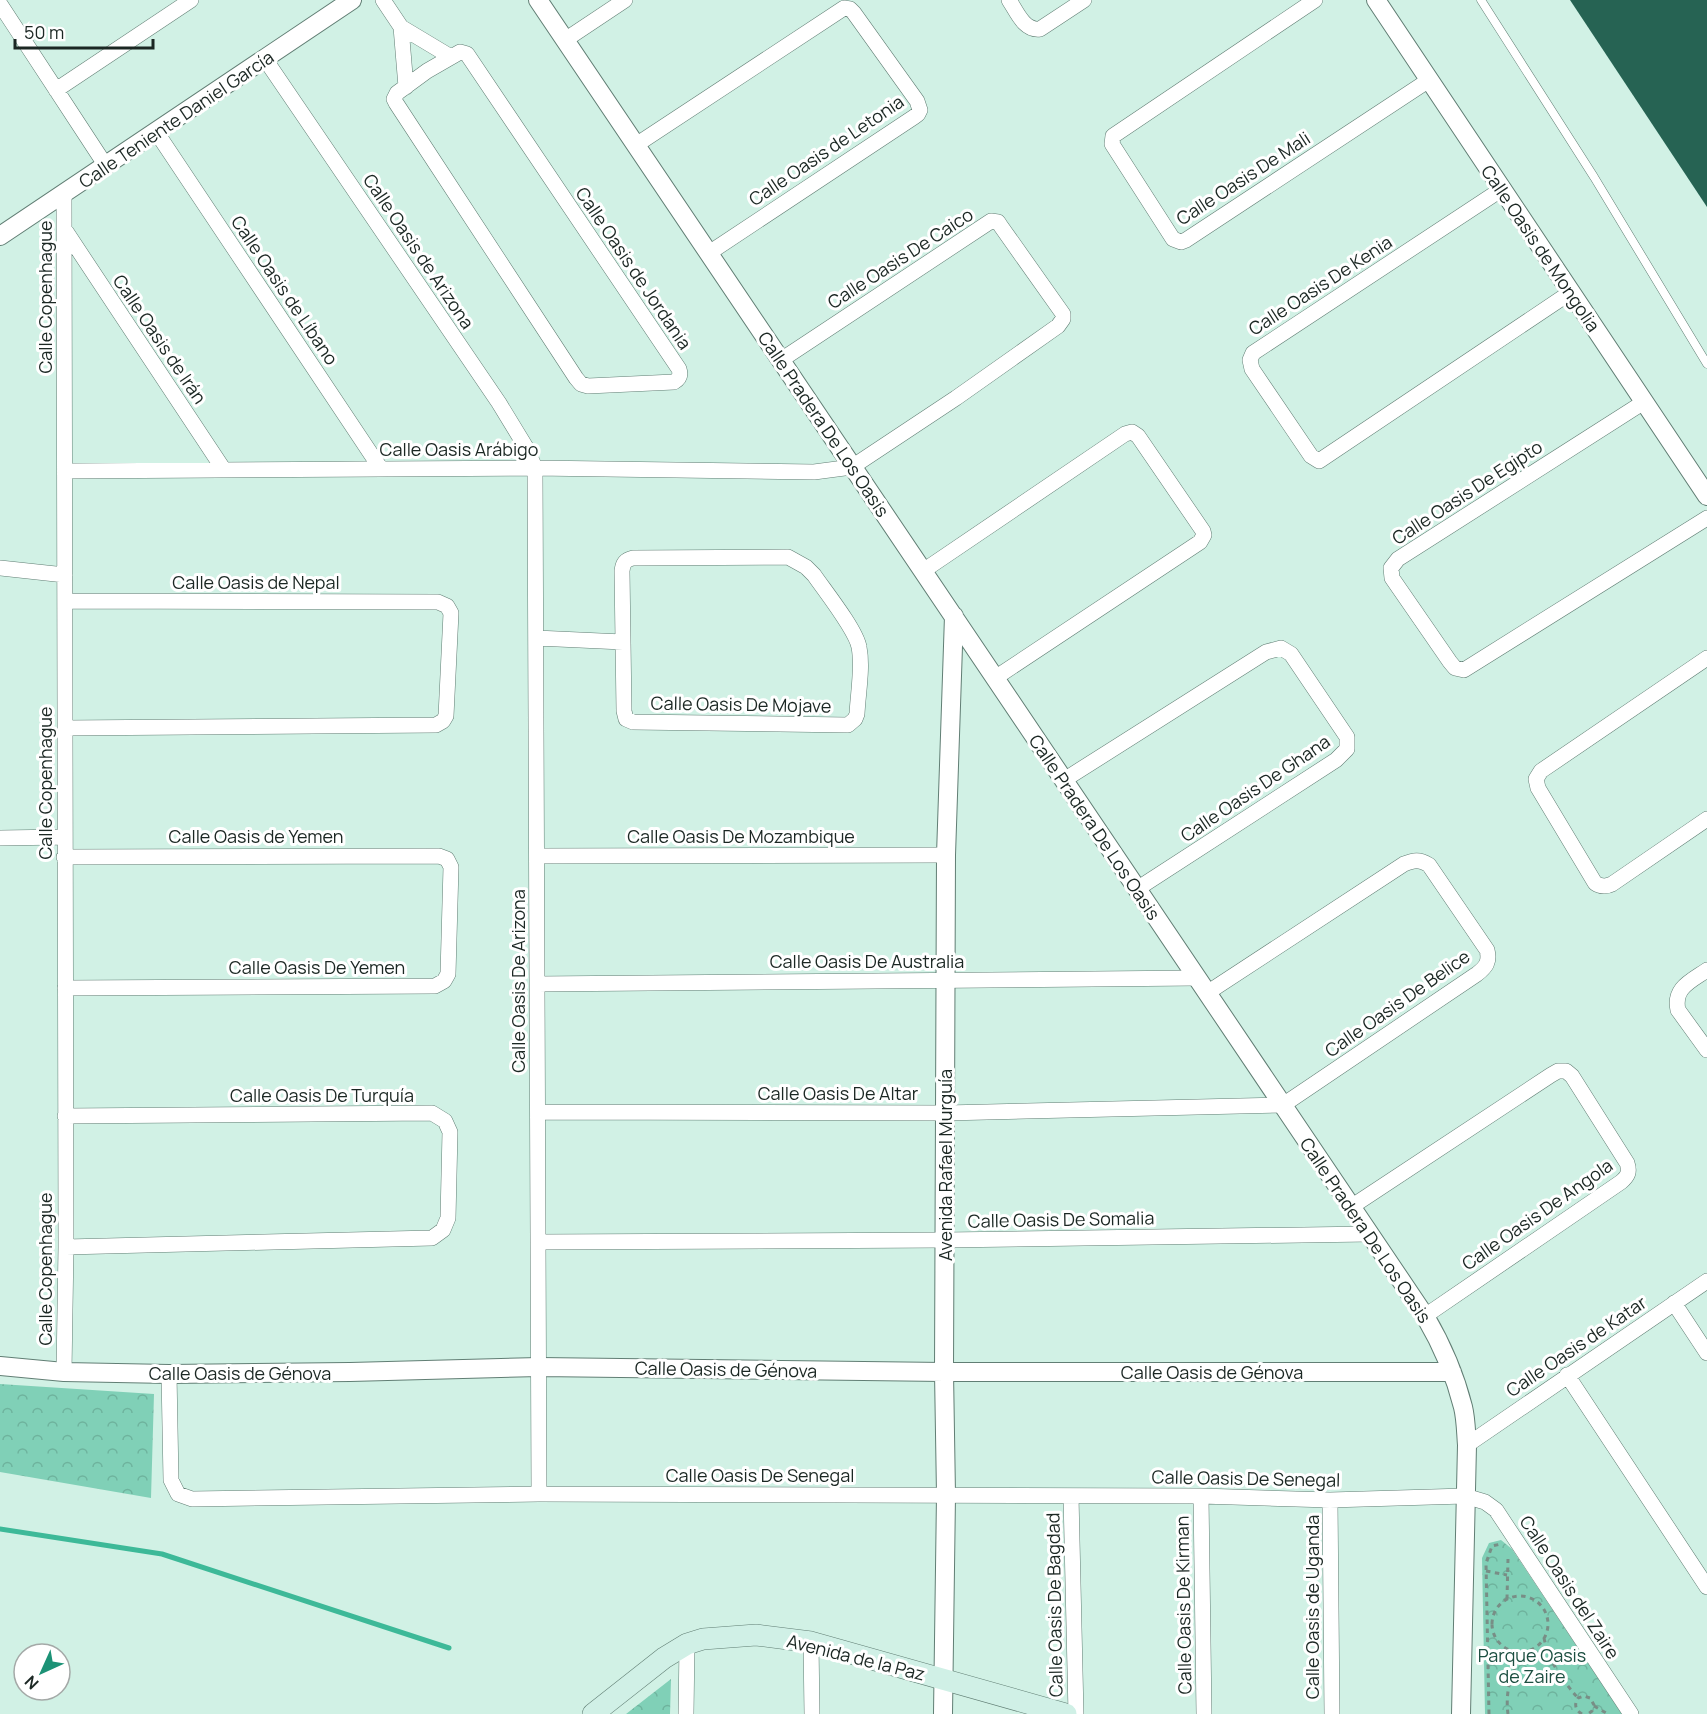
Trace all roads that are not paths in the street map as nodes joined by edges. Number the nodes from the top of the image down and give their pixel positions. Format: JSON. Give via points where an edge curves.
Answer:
{"nodes":[{"id":1,"x":192,"y":0,"type":"edge"},
{"id":2,"x":352,"y":0,"type":"edge"},
{"id":3,"x":382,"y":0,"type":"edge"},
{"id":4,"x":538,"y":0,"type":"edge"},
{"id":5,"x":625,"y":0,"type":"edge"},
{"id":6,"x":1009,"y":0,"type":"edge"},
{"id":7,"x":1084,"y":0,"type":"edge"},
{"id":8,"x":1315,"y":0,"type":"edge"},
{"id":9,"x":1376,"y":0,"type":"edge"},
{"id":10,"x":1481,"y":0,"type":"edge"},
{"id":11,"x":0,"y":4,"type":"edge"},
{"id":12,"x":401,"y":27,"type":"junction"},
{"id":13,"x":565,"y":40,"type":"junction"},
{"id":14,"x":451,"y":57,"type":"junction"},
{"id":15,"x":265,"y":58,"type":"junction"},
{"id":16,"x":1429,"y":80,"type":"junction"},
{"id":17,"x":406,"y":87,"type":"junction"},
{"id":18,"x":56,"y":90,"type":"junction"},
{"id":19,"x":157,"y":133,"type":"junction"},
{"id":20,"x":636,"y":145,"type":"junction"},
{"id":21,"x":106,"y":166,"type":"junction"},
{"id":22,"x":1502,"y":189,"type":"junction"},
{"id":23,"x":64,"y":194,"type":"junction"},
{"id":24,"x":64,"y":230,"type":"junction"},
{"id":25,"x":0,"y":236,"type":"edge"},
{"id":26,"x":709,"y":253,"type":"junction"},
{"id":27,"x":1571,"y":292,"type":"junction"},
{"id":28,"x":781,"y":360,"type":"junction"},
{"id":29,"x":1707,"y":364,"type":"edge"},
{"id":30,"x":1644,"y":402,"type":"junction"},
{"id":31,"x":852,"y":467,"type":"junction"},
{"id":32,"x":535,"y":468,"type":"junction"},
{"id":33,"x":381,"y":469,"type":"junction"},
{"id":34,"x":224,"y":470,"type":"junction"},
{"id":35,"x":65,"y":471,"type":"junction"},
{"id":36,"x":1707,"y":496,"type":"edge"},
{"id":37,"x":1707,"y":518,"type":"edge"},
{"id":38,"x":0,"y":568,"type":"edge"},
{"id":39,"x":923,"y":571,"type":"junction"},
{"id":40,"x":65,"y":575,"type":"junction"},
{"id":41,"x":65,"y":601,"type":"junction"},
{"id":42,"x":954,"y":616,"type":"junction"},
{"id":43,"x":536,"y":638,"type":"junction"},
{"id":44,"x":623,"y":642,"type":"junction"},
{"id":45,"x":1707,"y":658,"type":"edge"},
{"id":46,"x":995,"y":678,"type":"junction"},
{"id":47,"x":65,"y":728,"type":"junction"},
{"id":48,"x":1064,"y":780,"type":"junction"},
{"id":49,"x":1707,"y":819,"type":"edge"},
{"id":50,"x":64,"y":837,"type":"junction"},
{"id":51,"x":0,"y":838,"type":"edge"},
{"id":52,"x":946,"y":855,"type":"junction"},
{"id":53,"x":537,"y":856,"type":"junction"},
{"id":54,"x":64,"y":857,"type":"junction"},
{"id":55,"x":447,"y":859,"type":"joint"},
{"id":56,"x":1137,"y":889,"type":"junction"},
{"id":57,"x":1707,"y":970,"type":"edge"},
{"id":58,"x":1197,"y":978,"type":"junction"},
{"id":59,"x":945,"y":980,"type":"junction"},
{"id":60,"x":537,"y":984,"type":"junction"},
{"id":61,"x":65,"y":988,"type":"junction"},
{"id":62,"x":1207,"y":993,"type":"junction"},
{"id":63,"x":1707,"y":1050,"type":"edge"},
{"id":64,"x":1283,"y":1105,"type":"junction"},
{"id":65,"x":538,"y":1112,"type":"junction"},
{"id":66,"x":946,"y":1113,"type":"junction"},
{"id":67,"x":65,"y":1116,"type":"junction"},
{"id":68,"x":1351,"y":1207,"type":"junction"},
{"id":69,"x":1369,"y":1234,"type":"junction"},
{"id":70,"x":945,"y":1240,"type":"junction"},
{"id":71,"x":538,"y":1242,"type":"junction"},
{"id":72,"x":66,"y":1246,"type":"junction"},
{"id":73,"x":1707,"y":1281,"type":"edge"},
{"id":74,"x":1674,"y":1303,"type":"junction"},
{"id":75,"x":1425,"y":1316,"type":"junction"},
{"id":76,"x":1707,"y":1353,"type":"edge"},
{"id":77,"x":0,"y":1366,"type":"edge"},
{"id":78,"x":539,"y":1367,"type":"junction"},
{"id":79,"x":64,"y":1372,"type":"junction"},
{"id":80,"x":944,"y":1372,"type":"junction"},
{"id":81,"x":1452,"y":1372,"type":"junction"},
{"id":82,"x":169,"y":1374,"type":"junction"},
{"id":83,"x":1567,"y":1376,"type":"junction"},
{"id":84,"x":1467,"y":1445,"type":"junction"},
{"id":85,"x":540,"y":1494,"type":"junction"},
{"id":86,"x":946,"y":1495,"type":"junction"},
{"id":87,"x":1071,"y":1496,"type":"junction"},
{"id":88,"x":1201,"y":1496,"type":"junction"},
{"id":89,"x":1465,"y":1496,"type":"junction"},
{"id":90,"x":1330,"y":1500,"type":"junction"},
{"id":91,"x":1707,"y":1587,"type":"edge"},
{"id":92,"x":811,"y":1642,"type":"junction"},
{"id":93,"x":687,"y":1644,"type":"junction"},
{"id":94,"x":943,"y":1679,"type":"junction"},
{"id":95,"x":596,"y":1713,"type":"edge"},
{"id":96,"x":686,"y":1714,"type":"edge"},
{"id":97,"x":812,"y":1714,"type":"edge"},
{"id":98,"x":942,"y":1714,"type":"edge"},
{"id":99,"x":1066,"y":1714,"type":"edge"},
{"id":100,"x":1076,"y":1714,"type":"edge"},
{"id":101,"x":1204,"y":1714,"type":"edge"},
{"id":102,"x":1332,"y":1714,"type":"edge"},
{"id":103,"x":1461,"y":1714,"type":"edge"},
{"id":104,"x":1630,"y":1714,"type":"edge"}],
"edges":[{"from":1,"to":18,"type":"street"},
{"from":2,"to":15,"type":"street","name":"Calle Teniente Daniel García"},
{"from":3,"to":12,"type":"street","name":"Calle Oasis de Jordania"},
{"from":4,"to":13,"type":"street","name":"Calle Pradera De Los Oasis"},
{"from":5,"to":13,"type":"street"},
{"from":6,"to":7,"type":"street","via":[[1030,29],[1040,29]]},
{"from":8,"to":16,"type":"street","name":"Calle Oasis De Mali","via":[[1113,136],[1112,144],[1173,239],[1186,240]]},
{"from":9,"to":16,"type":"street","name":"Calle Oasis de Mongolia"},
{"from":10,"to":29,"type":"lane"},
{"from":11,"to":18,"type":"street"},
{"from":12,"to":14,"type":"street","name":"Calle Oasis de Jordania"},
{"from":12,"to":17,"type":"street","name":"Calle Oasis de Jordania"},
{"from":13,"to":20,"type":"street","name":"Calle Pradera De Los Oasis"},
{"from":14,"to":17,"type":"street"},
{"from":14,"to":17,"type":"street","name":"Calle Oasis de Jordania","via":[[460,52],[467,54],[679,369],[677,380],[588,386],[578,381],[396,103],[395,96]]},
{"from":15,"to":19,"type":"street","name":"Calle Teniente Daniel García"},
{"from":15,"to":32,"type":"street","name":"Calle Oasis de Arizona","via":[[499,403]]},
{"from":16,"to":22,"type":"street","name":"Calle Oasis de Mongolia"},
{"from":18,"to":21,"type":"street"},
{"from":19,"to":21,"type":"street","name":"Calle Teniente Daniel García"},
{"from":19,"to":33,"type":"street","name":"Calle Oasis de Líbano"},
{"from":20,"to":26,"type":"street","name":"Calle Pradera De Los Oasis"},
{"from":20,"to":26,"type":"street","name":"Calle Oasis de Letonia","via":[[844,8],[854,13],[917,101],[920,110],[914,117]]},
{"from":21,"to":23,"type":"street","name":"Calle Teniente Daniel García"},
{"from":22,"to":27,"type":"street","name":"Calle Oasis de Mongolia"},
{"from":22,"to":27,"type":"street","name":"Calle Oasis De Kenia","via":[[1253,353],[1252,369],[1311,456],[1319,461]]},
{"from":23,"to":24,"type":"street","name":"Calle Copenhague"},
{"from":23,"to":25,"type":"street","name":"Calle Teniente Daniel García"},
{"from":24,"to":34,"type":"street","name":"Calle Oasis de Irán"},
{"from":24,"to":35,"type":"street","name":"Calle Copenhague"},
{"from":26,"to":28,"type":"street","name":"Calle Pradera De Los Oasis"},
{"from":27,"to":30,"type":"street","name":"Calle Oasis de Mongolia"},
{"from":28,"to":31,"type":"street","name":"Calle Pradera De Los Oasis"},
{"from":28,"to":31,"type":"street","name":"Calle Oasis De Caico","via":[[991,221],[998,222],[1062,311],[1063,319],[1058,326]]},
{"from":30,"to":36,"type":"street","name":"Calle Oasis de Mongolia"},
{"from":30,"to":37,"type":"street","name":"Calle Oasis De Egipto","via":[[1398,559],[1391,568],[1392,578],[1450,662],[1464,670]]},
{"from":31,"to":32,"type":"street","name":"Calle Oasis Arábigo","via":[[814,472]]},
{"from":31,"to":39,"type":"street","name":"Calle Pradera De Los Oasis"},
{"from":32,"to":33,"type":"street","name":"Calle Oasis Arábigo"},
{"from":32,"to":43,"type":"street","name":"Calle Oasis De Arizona"},
{"from":33,"to":34,"type":"street","name":"Calle Oasis Arábigo"},
{"from":34,"to":35,"type":"street","name":"Calle Oasis Arábigo"},
{"from":35,"to":40,"type":"street","name":"Calle Copenhague"},
{"from":38,"to":40,"type":"street"},
{"from":39,"to":42,"type":"street","name":"Calle Pradera De Los Oasis"},
{"from":39,"to":46,"type":"street","via":[[1132,432],[1203,531],[1200,542]]},
{"from":40,"to":41,"type":"street","name":"Calle Copenhague"},
{"from":41,"to":47,"type":"street","name":"Calle Copenhague"},
{"from":41,"to":47,"type":"street","name":"Calle Oasis de Nepal","via":[[438,602],[451,613],[446,716],[436,725]]},
{"from":42,"to":46,"type":"street","name":"Calle Pradera De Los Oasis"},
{"from":42,"to":52,"type":"street","name":"Avenida Rafael Murguía"},
{"from":43,"to":44,"type":"street"},
{"from":43,"to":53,"type":"street","name":"Calle Oasis De Arizona"},
{"from":44,"to":44,"type":"street","name":"Calle Oasis De Mojave","via":[[625,716],[629,721],[848,724],[857,714],[858,644],[814,575],[788,557],[627,560],[622,566]]},
{"from":45,"to":49,"type":"street","via":[[1541,771],[1536,779],[1599,886],[1612,884]]},
{"from":46,"to":48,"type":"street","name":"Calle Pradera De Los Oasis"},
{"from":47,"to":50,"type":"street","name":"Calle Copenhague"},
{"from":48,"to":56,"type":"street","name":"Calle Pradera De Los Oasis"},
{"from":48,"to":56,"type":"street","name":"Calle Oasis De Ghana","via":[[1266,652],[1281,648],[1291,654],[1347,737],[1347,749],[1336,760]]},
{"from":50,"to":51,"type":"street"},
{"from":50,"to":54,"type":"street","name":"Calle Copenhague"},
{"from":52,"to":53,"type":"street","name":"Calle Oasis De Mozambique"},
{"from":52,"to":59,"type":"street","name":"Avenida Rafael Murguía"},
{"from":53,"to":60,"type":"street","name":"Calle Oasis De Arizona"},
{"from":54,"to":55,"type":"street","name":"Calle Oasis de Yemen"},
{"from":54,"to":61,"type":"street","name":"Calle Copenhague"},
{"from":55,"to":61,"type":"street","name":"Calle Oasis De Yemen","via":[[451,867],[448,974],[435,986]]},
{"from":56,"to":58,"type":"street","name":"Calle Pradera De Los Oasis"},
{"from":57,"to":63,"type":"street","via":[[1685,985],[1677,1003]]},
{"from":58,"to":59,"type":"street","name":"Calle Oasis De Australia"},
{"from":58,"to":62,"type":"street","name":"Calle Pradera De Los Oasis"},
{"from":59,"to":60,"type":"street","name":"Calle Oasis De Australia"},
{"from":59,"to":66,"type":"street","name":"Avenida Rafael Murguía"},
{"from":60,"to":65,"type":"street","name":"Calle Oasis De Arizona"},
{"from":61,"to":67,"type":"street","name":"Calle Copenhague"},
{"from":62,"to":64,"type":"street","name":"Calle Pradera De Los Oasis"},
{"from":62,"to":64,"type":"street","name":"Calle Oasis De Belice","via":[[1414,860],[1429,865],[1481,941],[1489,957],[1483,969]]},
{"from":64,"to":66,"type":"street","name":"Calle Oasis De Altar"},
{"from":64,"to":68,"type":"street","name":"Calle Pradera De Los Oasis"},
{"from":65,"to":66,"type":"street","name":"Calle Oasis De Altar"},
{"from":65,"to":71,"type":"street","name":"Calle Oasis De Arizona"},
{"from":66,"to":70,"type":"street","name":"Avenida Rafael Murguía"},
{"from":67,"to":72,"type":"street","name":"Calle Copenhague"},
{"from":67,"to":72,"type":"street","name":"Calle Oasis De Turquía","via":[[432,1113],[445,1121],[450,1132],[448,1218],[443,1230],[432,1238]]},
{"from":68,"to":69,"type":"street","name":"Calle Pradera De Los Oasis"},
{"from":68,"to":75,"type":"street","name":"Calle Oasis De Angola","via":[[1551,1075],[1566,1071],[1572,1076],[1627,1163],[1628,1175]]},
{"from":69,"to":70,"type":"street","name":"Calle Oasis De Somalia"},
{"from":69,"to":75,"type":"street","name":"Calle Pradera De Los Oasis"},
{"from":70,"to":71,"type":"street","name":"Calle Oasis De Somalia"},
{"from":70,"to":80,"type":"street","name":"Avenida Rafael Murguía"},
{"from":71,"to":78,"type":"street","name":"Calle Oasis De Arizona"},
{"from":72,"to":79,"type":"street","name":"Calle Copenhague"},
{"from":73,"to":74,"type":"street","name":"Calle Oasis de Katar"},
{"from":74,"to":76,"type":"street"},
{"from":74,"to":83,"type":"street","name":"Calle Oasis de Katar"},
{"from":75,"to":81,"type":"street","name":"Calle Pradera De Los Oasis"},
{"from":77,"to":79,"type":"street","name":"Calle Oasis de Génova"},
{"from":78,"to":80,"type":"street","name":"Calle Oasis de Génova"},
{"from":78,"to":82,"type":"street","name":"Calle Oasis de Génova"},
{"from":78,"to":85,"type":"street","name":"Calle Oasis De Arizona"},
{"from":79,"to":82,"type":"street","name":"Calle Oasis de Génova"},
{"from":80,"to":81,"type":"street","name":"Calle Oasis de Génova"},
{"from":80,"to":86,"type":"street","name":"Avenida Rafael Murguía"},
{"from":81,"to":84,"type":"street","name":"Calle Pradera De Los Oasis","via":[[1464,1409]]},
{"from":82,"to":85,"type":"street","name":"Calle Oasis De Senegal","via":[[171,1479],[178,1494],[192,1499]]},
{"from":83,"to":84,"type":"street","name":"Calle Oasis de Katar"},
{"from":83,"to":91,"type":"street"},
{"from":84,"to":89,"type":"street","name":"Calle Pradera De Los Oasis"},
{"from":85,"to":86,"type":"street","name":"Calle Oasis De Senegal"},
{"from":86,"to":87,"type":"street","name":"Calle Oasis De Senegal"},
{"from":86,"to":94,"type":"street","name":"Avenida Rafael Murguía"},
{"from":87,"to":88,"type":"street","name":"Calle Oasis De Senegal"},
{"from":87,"to":100,"type":"street","name":"Calle Oasis De Bagdad"},
{"from":88,"to":90,"type":"street","name":"Calle Oasis De Senegal"},
{"from":88,"to":101,"type":"street","name":"Calle Oasis De Kirman"},
{"from":89,"to":90,"type":"street","name":"Calle Oasis De Senegal"},
{"from":89,"to":103,"type":"street","name":"Calle Pradera De Los Oasis"},
{"from":89,"to":104,"type":"street","name":"Calle Oasis del Zaire","via":[[1496,1510]]},
{"from":90,"to":102,"type":"street","name":"Calle Oasis de Uganda"},
{"from":92,"to":93,"type":"main road","name":"Avenida de la Paz","via":[[756,1635]]},
{"from":92,"to":94,"type":"main road","name":"Avenida de la Paz"},
{"from":92,"to":97,"type":"street"},
{"from":93,"to":95,"type":"main road","name":"Avenida de la Paz","via":[[663,1658]]},
{"from":93,"to":96,"type":"street"},
{"from":94,"to":98,"type":"street","name":"Avenida Rafael Murguía"},
{"from":94,"to":99,"type":"main road","name":"Avenida de la Paz"}]}
